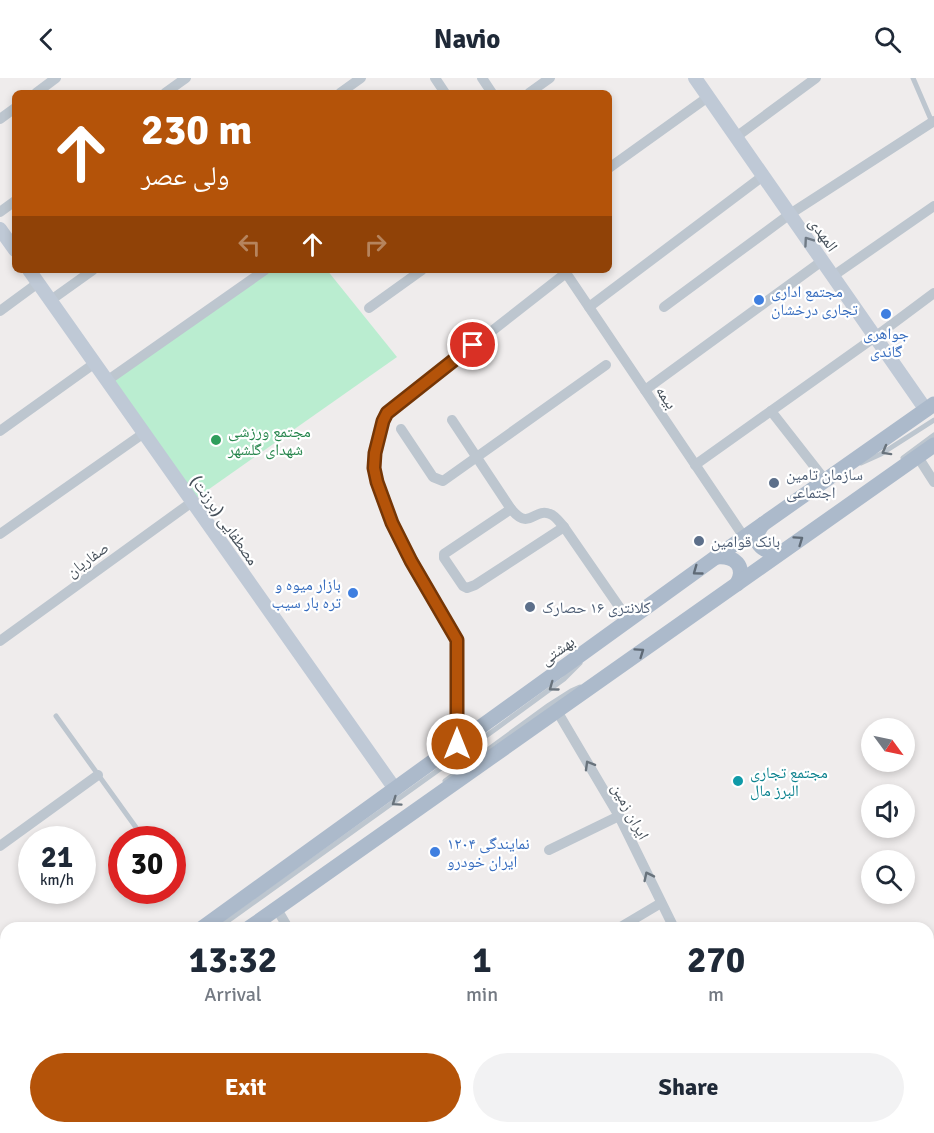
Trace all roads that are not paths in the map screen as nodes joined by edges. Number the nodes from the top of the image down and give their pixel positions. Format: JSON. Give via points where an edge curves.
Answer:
{"nodes":[{"id":1,"x":56,"y":78,"type":"edge"},
{"id":2,"x":186,"y":78,"type":"edge"},
{"id":3,"x":361,"y":78,"type":"edge"},
{"id":4,"x":550,"y":78,"type":"edge"},
{"id":5,"x":695,"y":78,"type":"edge"},
{"id":6,"x":816,"y":78,"type":"edge"},
{"id":7,"x":913,"y":78,"type":"edge"},
{"id":8,"x":40,"y":90,"type":"edge"},
{"id":9,"x":169,"y":90,"type":"edge"},
{"id":10,"x":344,"y":90,"type":"edge"},
{"id":11,"x":533,"y":90,"type":"edge"},
{"id":12,"x":708,"y":97,"type":"junction"},
{"id":13,"x":933,"y":121,"type":"edge"},
{"id":14,"x":736,"y":137,"type":"junction"},
{"id":15,"x":612,"y":166,"type":"edge"},
{"id":16,"x":763,"y":176,"type":"junction"},
{"id":17,"x":934,"y":206,"type":"edge"},
{"id":18,"x":790,"y":214,"type":"junction"},
{"id":19,"x":0,"y":229,"type":"edge"},
{"id":20,"x":12,"y":246,"type":"edge"},
{"id":21,"x":822,"y":261,"type":"junction"},
{"id":22,"x":31,"y":273,"type":"edge"},
{"id":23,"x":89,"y":273,"type":"edge"},
{"id":24,"x":261,"y":273,"type":"edge"},
{"id":25,"x":418,"y":273,"type":"edge"},
{"id":26,"x":562,"y":273,"type":"edge"},
{"id":27,"x":566,"y":273,"type":"edge"},
{"id":28,"x":832,"y":276,"type":"junction"},
{"id":29,"x":38,"y":283,"type":"junction"},
{"id":30,"x":934,"y":293,"type":"edge"},
{"id":31,"x":51,"y":300,"type":"junction"},
{"id":32,"x":589,"y":307,"type":"junction"},
{"id":33,"x":664,"y":307,"type":"dead end"},
{"id":34,"x":369,"y":308,"type":"dead end"},
{"id":35,"x":0,"y":311,"type":"edge"},
{"id":36,"x":875,"y":337,"type":"junction"},
{"id":37,"x":95,"y":363,"type":"junction"},
{"id":38,"x":606,"y":365,"type":"dead end"},
{"id":39,"x":108,"y":380,"type":"junction"},
{"id":40,"x":645,"y":390,"type":"junction"},
{"id":41,"x":771,"y":411,"type":"junction"},
{"id":42,"x":931,"y":411,"type":"edge"},
{"id":43,"x":452,"y":420,"type":"dead end"},
{"id":44,"x":401,"y":429,"type":"dead end"},
{"id":45,"x":0,"y":431,"type":"edge"},
{"id":46,"x":144,"y":433,"type":"junction"},
{"id":47,"x":934,"y":435,"type":"edge"},
{"id":48,"x":934,"y":445,"type":"edge"},
{"id":49,"x":476,"y":457,"type":"junction"},
{"id":50,"x":918,"y":457,"type":"junction"},
{"id":51,"x":695,"y":465,"type":"junction"},
{"id":52,"x":829,"y":477,"type":"junction"},
{"id":53,"x":934,"y":482,"type":"edge"},
{"id":54,"x":192,"y":502,"type":"junction"},
{"id":55,"x":848,"y":506,"type":"junction"},
{"id":56,"x":511,"y":509,"type":"junction"},
{"id":57,"x":763,"y":524,"type":"junction"},
{"id":58,"x":564,"y":527,"type":"junction"},
{"id":59,"x":0,"y":534,"type":"edge"},
{"id":60,"x":744,"y":537,"type":"junction"},
{"id":61,"x":780,"y":553,"type":"junction"},
{"id":62,"x":716,"y":557,"type":"junction"},
{"id":63,"x":737,"y":584,"type":"junction"},
{"id":64,"x":628,"y":621,"type":"junction"},
{"id":65,"x":612,"y":633,"type":"junction"},
{"id":66,"x":0,"y":641,"type":"edge"},
{"id":67,"x":608,"y":675,"type":"junction"},
{"id":68,"x":557,"y":711,"type":"junction"},
{"id":69,"x":56,"y":716,"type":"dead end"},
{"id":70,"x":457,"y":744,"type":"junction"},
{"id":71,"x":98,"y":775,"type":"junction"},
{"id":72,"x":439,"y":785,"type":"dead end"},
{"id":73,"x":395,"y":789,"type":"junction"},
{"id":74,"x":618,"y":816,"type":"junction"},
{"id":75,"x":136,"y":826,"type":"edge"},
{"id":76,"x":372,"y":833,"type":"dead end"},
{"id":77,"x":0,"y":846,"type":"edge"},
{"id":78,"x":549,"y":850,"type":"dead end"},
{"id":79,"x":661,"y":903,"type":"junction"},
{"id":80,"x":277,"y":909,"type":"junction"},
{"id":81,"x":210,"y":922,"type":"edge"},
{"id":82,"x":226,"y":922,"type":"edge"},
{"id":83,"x":246,"y":922,"type":"edge"},
{"id":84,"x":260,"y":922,"type":"edge"},
{"id":85,"x":285,"y":922,"type":"edge"},
{"id":86,"x":629,"y":922,"type":"edge"},
{"id":87,"x":671,"y":922,"type":"edge"}],
"edges":[{"from":1,"to":8,"type":"street"},
{"from":2,"to":9,"type":"street"},
{"from":3,"to":10,"type":"street"},
{"from":4,"to":11,"type":"street"},
{"from":5,"to":12,"type":"street","name":"المهدی"},
{"from":6,"to":14,"type":"street"},
{"from":7,"to":13,"type":"lane"},
{"from":12,"to":14,"type":"street","name":"المهدی"},
{"from":12,"to":15,"type":"street"},
{"from":13,"to":18,"type":"street"},
{"from":14,"to":16,"type":"street","name":"المهدی"},
{"from":16,"to":18,"type":"street","name":"المهدی"},
{"from":16,"to":32,"type":"street"},
{"from":17,"to":28,"type":"street"},
{"from":21,"to":18,"type":"street","name":"المهدی","one_way":true},
{"from":18,"to":33,"type":"street"},
{"from":19,"to":20,"type":"street"},
{"from":21,"to":28,"type":"street","name":"المهدی"},
{"from":21,"to":40,"type":"street"},
{"from":22,"to":29,"type":"street","name":"مصطفایی (برزنت)"},
{"from":23,"to":31,"type":"street"},
{"from":24,"to":39,"type":"street"},
{"from":25,"to":34,"type":"street"},
{"from":26,"to":70,"type":"street","via":[[387,413],[378,436],[374,468],[392,523],[457,640]]},
{"from":27,"to":32,"type":"street","name":"بیمه"},
{"from":28,"to":36,"type":"street","name":"المهدی"},
{"from":29,"to":31,"type":"street","name":"مصطفایی (برزنت)"},
{"from":29,"to":35,"type":"street"},
{"from":30,"to":36,"type":"street"},
{"from":31,"to":37,"type":"street","name":"مصطفایی (برزنت)"},
{"from":32,"to":40,"type":"street","name":"بیمه"},
{"from":36,"to":41,"type":"street"},
{"from":36,"to":42,"type":"street","name":"المهدی"},
{"from":37,"to":39,"type":"street","name":"مصطفایی (برزنت)"},
{"from":37,"to":45,"type":"street"},
{"from":38,"to":49,"type":"street"},
{"from":39,"to":46,"type":"street","name":"مصطفایی (برزنت)"},
{"from":40,"to":51,"type":"street","name":"بیمه"},
{"from":41,"to":51,"type":"street"},
{"from":41,"to":52,"type":"street"},
{"from":42,"to":52,"type":"main road","name":"بهشتی","one_way":true},
{"from":43,"to":49,"type":"street"},
{"from":44,"to":49,"type":"street","via":[[437,479],[443,481]]},
{"from":46,"to":54,"type":"street","name":"مصطفایی (برزنت)"},
{"from":46,"to":59,"type":"street"},
{"from":47,"to":55,"type":"lane"},
{"from":48,"to":50,"type":"main road"},
{"from":49,"to":56,"type":"street"},
{"from":50,"to":53,"type":"street"},
{"from":50,"to":55,"type":"main road"},
{"from":51,"to":60,"type":"street","name":"بیمه"},
{"from":52,"to":57,"type":"main road","name":"بهشتی"},
{"from":54,"to":66,"type":"street","name":"صفاریان"},
{"from":54,"to":73,"type":"street","name":"مصطفایی (برزنت)"},
{"from":61,"to":55,"type":"main road","one_way":true},
{"from":56,"to":58,"type":"street","via":[[524,520],[550,514]]},
{"from":56,"to":58,"type":"street","via":[[444,554],[463,586],[475,585]]},
{"from":57,"to":60,"type":"main road","name":"بهشتی"},
{"from":57,"to":61,"type":"main road","via":[[758,533],[759,543],[765,551]]},
{"from":58,"to":64,"type":"street"},
{"from":60,"to":62,"type":"main road","name":"بهشتی"},
{"from":61,"to":63,"type":"main road"},
{"from":62,"to":63,"type":"main road","via":[[730,558],[738,564]]},
{"from":62,"to":64,"type":"main road","name":"بهشتی","one_way":true},
{"from":67,"to":63,"type":"main road","one_way":true},
{"from":64,"to":65,"type":"main road","name":"بهشتی"},
{"from":65,"to":70,"type":"main road","name":"بهشتی"},
{"from":65,"to":82,"type":"lane","one_way":true,"via":[[564,679]]},
{"from":67,"to":68,"type":"main road"},
{"from":67,"to":72,"type":"lane","via":[[571,691]]},
{"from":74,"to":68,"type":"street","name":"ایران زمین","one_way":true},
{"from":68,"to":80,"type":"main road"},
{"from":69,"to":71,"type":"lane"},
{"from":70,"to":73,"type":"main road","name":"بهشتی"},
{"from":71,"to":75,"type":"lane"},
{"from":71,"to":77,"type":"street"},
{"from":73,"to":81,"type":"main road","name":"بهشتی"},
{"from":74,"to":78,"type":"street"},
{"from":79,"to":74,"type":"street","name":"ایران زمین","one_way":true},
{"from":76,"to":83,"type":"lane"},
{"from":79,"to":86,"type":"street"},
{"from":79,"to":87,"type":"street","name":"ایران زمین"},
{"from":80,"to":84,"type":"main road"},
{"from":80,"to":85,"type":"street"}]}
